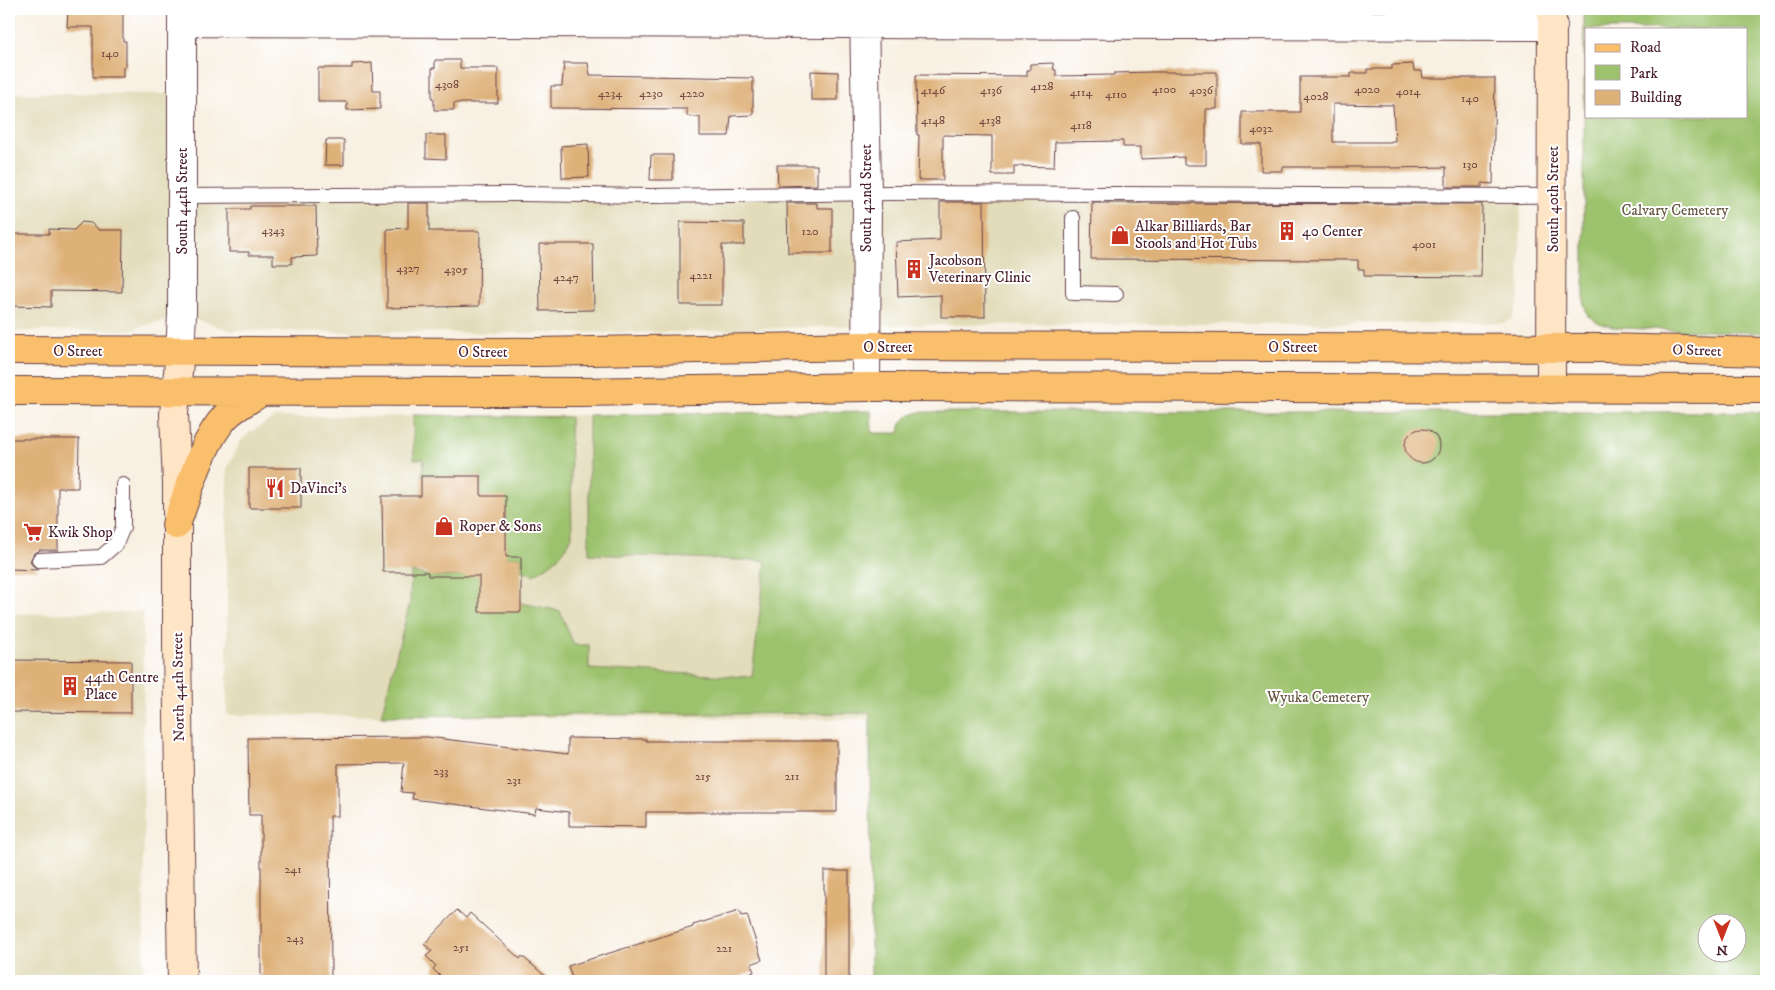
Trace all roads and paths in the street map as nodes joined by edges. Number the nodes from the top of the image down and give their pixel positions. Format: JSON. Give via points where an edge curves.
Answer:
{"nodes":[{"id":1,"x":182,"y":15,"type":"edge"},
{"id":2,"x":864,"y":16,"type":"edge"},
{"id":3,"x":1553,"y":17,"type":"edge"},
{"id":4,"x":867,"y":193,"type":"junction"},
{"id":5,"x":182,"y":196,"type":"junction"},
{"id":6,"x":1553,"y":196,"type":"junction"},
{"id":7,"x":1073,"y":218,"type":"dead end"},
{"id":8,"x":1116,"y":294,"type":"dead end"},
{"id":9,"x":866,"y":346,"type":"junction"},
{"id":10,"x":1551,"y":348,"type":"junction"},
{"id":11,"x":9,"y":350,"type":"edge"},
{"id":12,"x":180,"y":351,"type":"junction"},
{"id":13,"x":1766,"y":352,"type":"edge"},
{"id":14,"x":866,"y":387,"type":"junction"},
{"id":15,"x":1551,"y":389,"type":"junction"},
{"id":16,"x":1766,"y":389,"type":"edge"},
{"id":17,"x":9,"y":392,"type":"edge"},
{"id":18,"x":261,"y":392,"type":"junction"},
{"id":19,"x":176,"y":393,"type":"junction"},
{"id":20,"x":123,"y":485,"type":"dead end"},
{"id":21,"x":176,"y":525,"type":"junction"},
{"id":22,"x":38,"y":560,"type":"dead end"},
{"id":23,"x":182,"y":981,"type":"edge"}],
"edges":[{"from":1,"to":2,"type":"street"},
{"from":1,"to":5,"type":"street","name":"South 44th Street"},
{"from":2,"to":3,"type":"street"},
{"from":2,"to":4,"type":"street","name":"South 42nd Street"},
{"from":3,"to":6,"type":"main road","name":"South 40th Street"},
{"from":4,"to":5,"type":"lane"},
{"from":4,"to":6,"type":"lane"},
{"from":4,"to":9,"type":"street","name":"South 42nd Street"},
{"from":5,"to":12,"type":"street","name":"South 44th Street"},
{"from":6,"to":10,"type":"main road","name":"South 40th Street"},
{"from":7,"to":8,"type":"lane","via":[[1073,293]]},
{"from":9,"to":10,"type":"main road","name":"O Street"},
{"from":9,"to":12,"type":"main road","name":"O Street","via":[[536,352]]},
{"from":9,"to":14,"type":"street","name":"South 42nd Street"},
{"from":10,"to":13,"type":"main road","name":"O Street"},
{"from":10,"to":15,"type":"main road","name":"South 40th Street"},
{"from":11,"to":12,"type":"main road","name":"O Street"},
{"from":12,"to":19,"type":"main road","name":"South 44th Street"},
{"from":14,"to":15,"type":"main road"},
{"from":14,"to":18,"type":"main road","via":[[579,392]]},
{"from":15,"to":16,"type":"main road"},
{"from":17,"to":19,"type":"main road"},
{"from":18,"to":19,"type":"main road"},
{"from":18,"to":21,"type":"main road","via":[[226,416],[213,434]]},
{"from":19,"to":21,"type":"main road","name":"North 44th Street"},
{"from":20,"to":22,"type":"lane","via":[[123,527],[116,544],[101,557]]},
{"from":21,"to":23,"type":"main road","name":"North 44th Street"}]}
